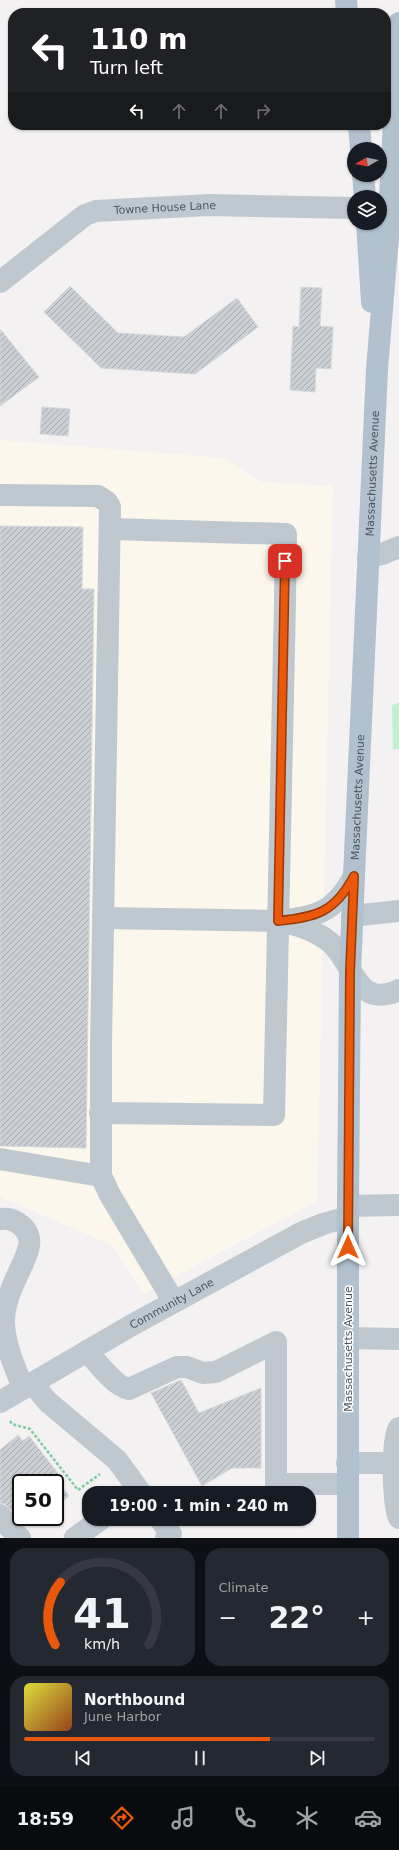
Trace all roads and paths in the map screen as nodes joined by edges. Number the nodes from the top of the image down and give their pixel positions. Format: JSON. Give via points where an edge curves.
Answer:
{"nodes":[{"id":1,"x":399,"y":23,"type":"edge"},
{"id":2,"x":359,"y":130,"type":"edge"},
{"id":3,"x":360,"y":142,"type":"edge"},
{"id":4,"x":347,"y":208,"type":"edge"},
{"id":5,"x":367,"y":230,"type":"edge"},
{"id":6,"x":0,"y":282,"type":"edge"},
{"id":7,"x":377,"y":369,"type":"junction"},
{"id":8,"x":0,"y":495,"type":"edge"},
{"id":9,"x":110,"y":529,"type":"junction"},
{"id":10,"x":399,"y":548,"type":"edge"},
{"id":11,"x":368,"y":557,"type":"junction"},
{"id":12,"x":354,"y":876,"type":"junction"},
{"id":13,"x":399,"y":911,"type":"edge"},
{"id":14,"x":352,"y":916,"type":"junction"},
{"id":15,"x":103,"y":918,"type":"junction"},
{"id":16,"x":278,"y":921,"type":"junction"},
{"id":17,"x":350,"y":972,"type":"junction"},
{"id":18,"x":399,"y":990,"type":"edge"},
{"id":19,"x":100,"y":1113,"type":"junction"},
{"id":20,"x":0,"y":1159,"type":"edge"},
{"id":21,"x":101,"y":1176,"type":"junction"},
{"id":22,"x":399,"y":1205,"type":"edge"},
{"id":23,"x":348,"y":1211,"type":"junction"},
{"id":24,"x":0,"y":1219,"type":"edge"},
{"id":25,"x":174,"y":1302,"type":"junction"},
{"id":26,"x":348,"y":1338,"type":"junction"},
{"id":27,"x":399,"y":1339,"type":"edge"},
{"id":28,"x":87,"y":1351,"type":"junction"},
{"id":29,"x":27,"y":1386,"type":"junction"},
{"id":30,"x":4,"y":1409,"type":"edge"},
{"id":31,"x":399,"y":1428,"type":"edge"},
{"id":32,"x":394,"y":1463,"type":"junction"},
{"id":33,"x":347,"y":1474,"type":"junction"},
{"id":34,"x":104,"y":1479,"type":"dead end"},
{"id":35,"x":135,"y":1486,"type":"edge"},
{"id":36,"x":0,"y":1516,"type":"edge"},
{"id":37,"x":399,"y":1518,"type":"edge"},
{"id":38,"x":91,"y":1526,"type":"edge"},
{"id":39,"x":165,"y":1526,"type":"edge"},
{"id":40,"x":20,"y":1538,"type":"edge"},
{"id":41,"x":75,"y":1538,"type":"edge"},
{"id":42,"x":166,"y":1538,"type":"edge"},
{"id":43,"x":348,"y":1538,"type":"edge"}],
"edges":[{"from":1,"to":7,"type":"main road","name":"Massachusetts Avenue","via":[[388,243]]},
{"from":2,"to":3,"type":"main road"},
{"from":4,"to":6,"type":"street","name":"Towne House Lane","via":[[209,205],[96,211],[85,215]]},
{"from":5,"to":7,"type":"main road","name":"Massachusetts Avenue"},
{"from":7,"to":11,"type":"main road","name":"Massachusetts Avenue"},
{"from":8,"to":9,"type":"street","via":[[98,496],[110,507]]},
{"from":9,"to":15,"type":"street"},
{"from":9,"to":16,"type":"street","via":[[286,534]]},
{"from":10,"to":11,"type":"street"},
{"from":11,"to":12,"type":"main road","name":"Massachusetts Avenue"},
{"from":12,"to":14,"type":"main road","name":"Massachusetts Avenue"},
{"from":12,"to":16,"type":"street","via":[[332,906],[300,918]]},
{"from":13,"to":14,"type":"street"},
{"from":14,"to":17,"type":"main road","name":"Massachusetts Avenue"},
{"from":15,"to":16,"type":"street"},
{"from":15,"to":19,"type":"street"},
{"from":16,"to":17,"type":"street","via":[[307,928],[326,939],[343,957]]},
{"from":16,"to":19,"type":"street","via":[[274,1116]]},
{"from":17,"to":18,"type":"street","via":[[358,984],[368,991],[382,994]]},
{"from":17,"to":23,"type":"main road","name":"Massachusetts Avenue"},
{"from":19,"to":21,"type":"street"},
{"from":20,"to":21,"type":"street"},
{"from":21,"to":25,"type":"street"},
{"from":22,"to":23,"type":"street","name":"Community Lane"},
{"from":23,"to":25,"type":"street","name":"Community Lane","via":[[301,1233]]},
{"from":23,"to":26,"type":"main road","name":"Massachusetts Avenue"},
{"from":24,"to":29,"type":"street","via":[[10,1219],[20,1224],[29,1240],[28,1251],[7,1303],[4,1323],[10,1352]]},
{"from":25,"to":28,"type":"street","name":"Community Lane"},
{"from":26,"to":27,"type":"street"},
{"from":26,"to":33,"type":"main road","name":"Massachusetts Avenue"},
{"from":28,"to":29,"type":"street","name":"Community Lane"},
{"from":28,"to":33,"type":"street","via":[[120,1385],[129,1389],[177,1366],[203,1373],[216,1372],[276,1342],[276,1484]]},
{"from":29,"to":30,"type":"street","name":"Community Lane"},
{"from":29,"to":35,"type":"street","via":[[118,1460]]},
{"from":30,"to":34,"type":"path","via":[[12,1424],[30,1429],[78,1490],[100,1474]]},
{"from":31,"to":32,"type":"street"},
{"from":32,"to":33,"type":"street"},
{"from":32,"to":37,"type":"street","via":[[394,1500]]},
{"from":33,"to":43,"type":"main road","name":"Massachusetts Avenue"},
{"from":36,"to":40,"type":"street"},
{"from":38,"to":41,"type":"street"},
{"from":39,"to":42,"type":"street","via":[[171,1534]]}]}
